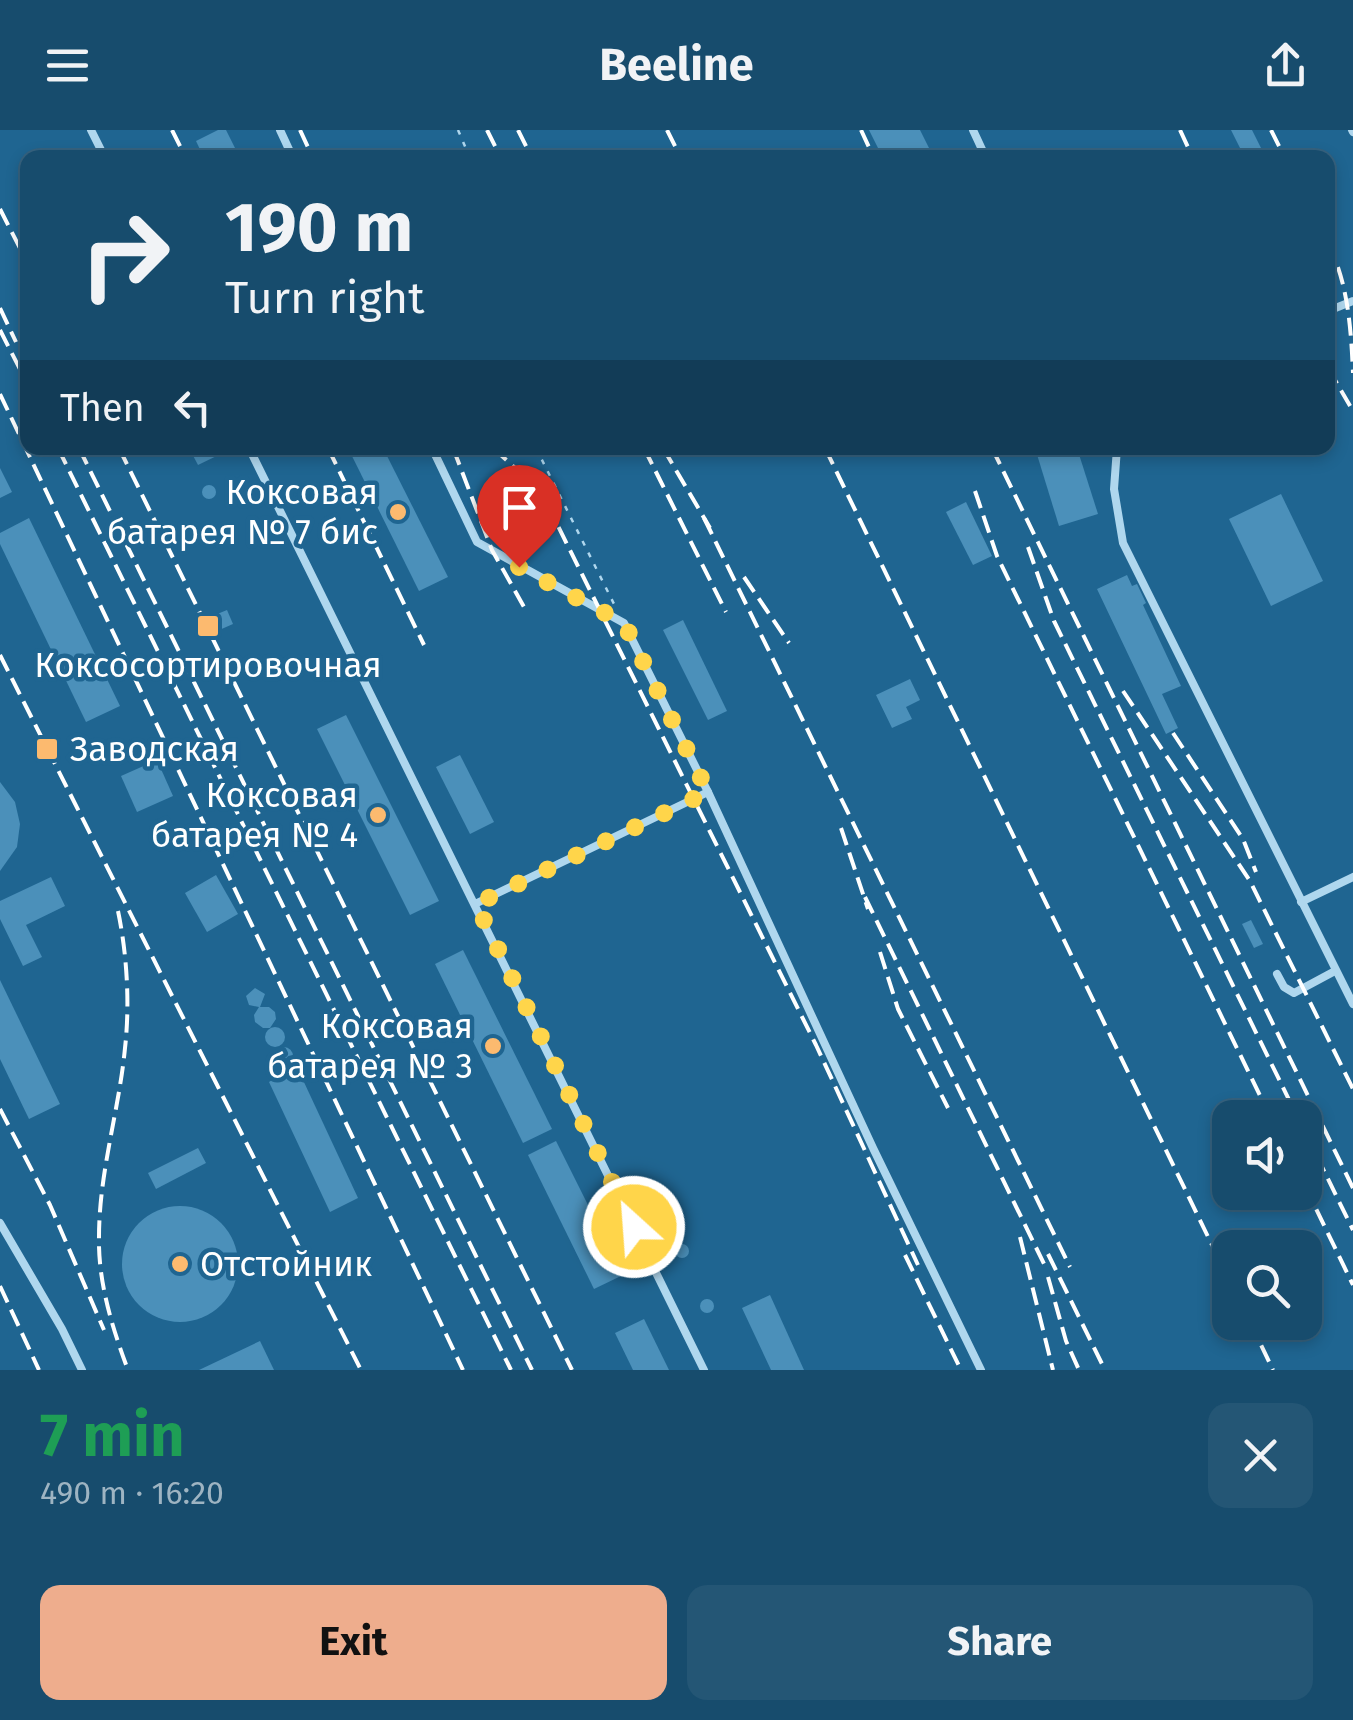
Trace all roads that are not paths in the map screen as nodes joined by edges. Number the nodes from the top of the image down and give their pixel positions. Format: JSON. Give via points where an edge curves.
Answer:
{"nodes":[{"id":1,"x":253,"y":455,"type":"edge"},
{"id":2,"x":435,"y":455,"type":"edge"},
{"id":3,"x":1116,"y":455,"type":"edge"},
{"id":4,"x":708,"y":792,"type":"junction"},
{"id":5,"x":1353,"y":877,"type":"edge"},
{"id":6,"x":1301,"y":902,"type":"junction"},
{"id":7,"x":476,"y":904,"type":"junction"},
{"id":8,"x":1335,"y":971,"type":"junction"},
{"id":9,"x":1277,"y":974,"type":"dead end"},
{"id":10,"x":1353,"y":1004,"type":"edge"},
{"id":11,"x":0,"y":1223,"type":"edge"},
{"id":12,"x":82,"y":1370,"type":"edge"},
{"id":13,"x":704,"y":1370,"type":"edge"},
{"id":14,"x":981,"y":1370,"type":"edge"}],
"edges":[{"from":1,"to":7,"type":"lane"},
{"from":2,"to":4,"type":"lane","via":[[477,542],[624,623]]},
{"from":3,"to":6,"type":"lane","via":[[1123,543]]},
{"from":4,"to":7,"type":"lane"},
{"from":4,"to":14,"type":"lane"},
{"from":5,"to":6,"type":"lane"},
{"from":6,"to":8,"type":"lane"},
{"from":7,"to":13,"type":"lane"},
{"from":8,"to":9,"type":"lane","via":[[1294,992]]},
{"from":8,"to":10,"type":"lane"},
{"from":11,"to":12,"type":"lane"}]}
